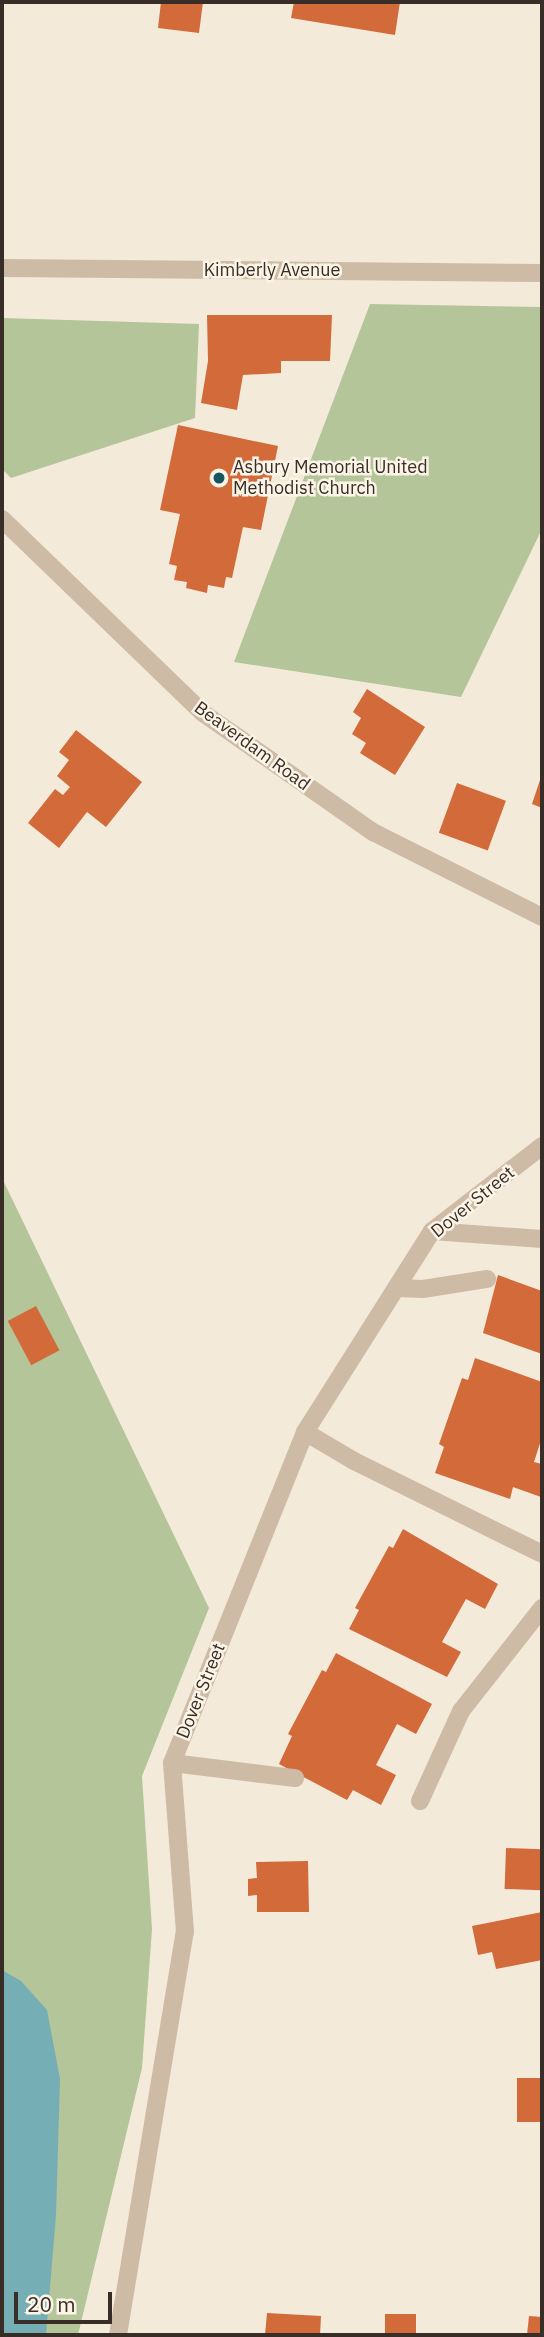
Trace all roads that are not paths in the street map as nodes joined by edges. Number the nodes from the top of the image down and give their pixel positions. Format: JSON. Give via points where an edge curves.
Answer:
{"nodes":[{"id":1,"x":2,"y":268,"type":"edge"},
{"id":2,"x":542,"y":272,"type":"edge"},
{"id":3,"x":2,"y":519,"type":"edge"},
{"id":4,"x":542,"y":917,"type":"edge"},
{"id":5,"x":542,"y":1146,"type":"edge"},
{"id":6,"x":432,"y":1231,"type":"junction"},
{"id":7,"x":542,"y":1239,"type":"edge"},
{"id":8,"x":487,"y":1279,"type":"dead end"},
{"id":9,"x":396,"y":1288,"type":"junction"},
{"id":10,"x":305,"y":1432,"type":"junction"},
{"id":11,"x":542,"y":1553,"type":"edge"},
{"id":12,"x":542,"y":1608,"type":"edge"},
{"id":13,"x":172,"y":1763,"type":"junction"},
{"id":14,"x":295,"y":1778,"type":"dead end"},
{"id":15,"x":420,"y":1801,"type":"dead end"},
{"id":16,"x":118,"y":2335,"type":"edge"}],
"edges":[{"from":1,"to":2,"type":"street","name":"Kimberly Avenue"},
{"from":3,"to":4,"type":"street","name":"Beaverdam Road","via":[[203,713],[373,832]]},
{"from":5,"to":6,"type":"street","name":"Dover Street"},
{"from":6,"to":7,"type":"street"},
{"from":6,"to":9,"type":"street","name":"Dover Street"},
{"from":8,"to":9,"type":"street","via":[[423,1289]]},
{"from":9,"to":10,"type":"street","name":"Dover Street"},
{"from":10,"to":11,"type":"street","via":[[354,1461]]},
{"from":10,"to":13,"type":"street","name":"Dover Street"},
{"from":12,"to":15,"type":"street","via":[[461,1711]]},
{"from":13,"to":14,"type":"street"},
{"from":13,"to":16,"type":"street","name":"Dover Street","via":[[185,1932]]}]}
